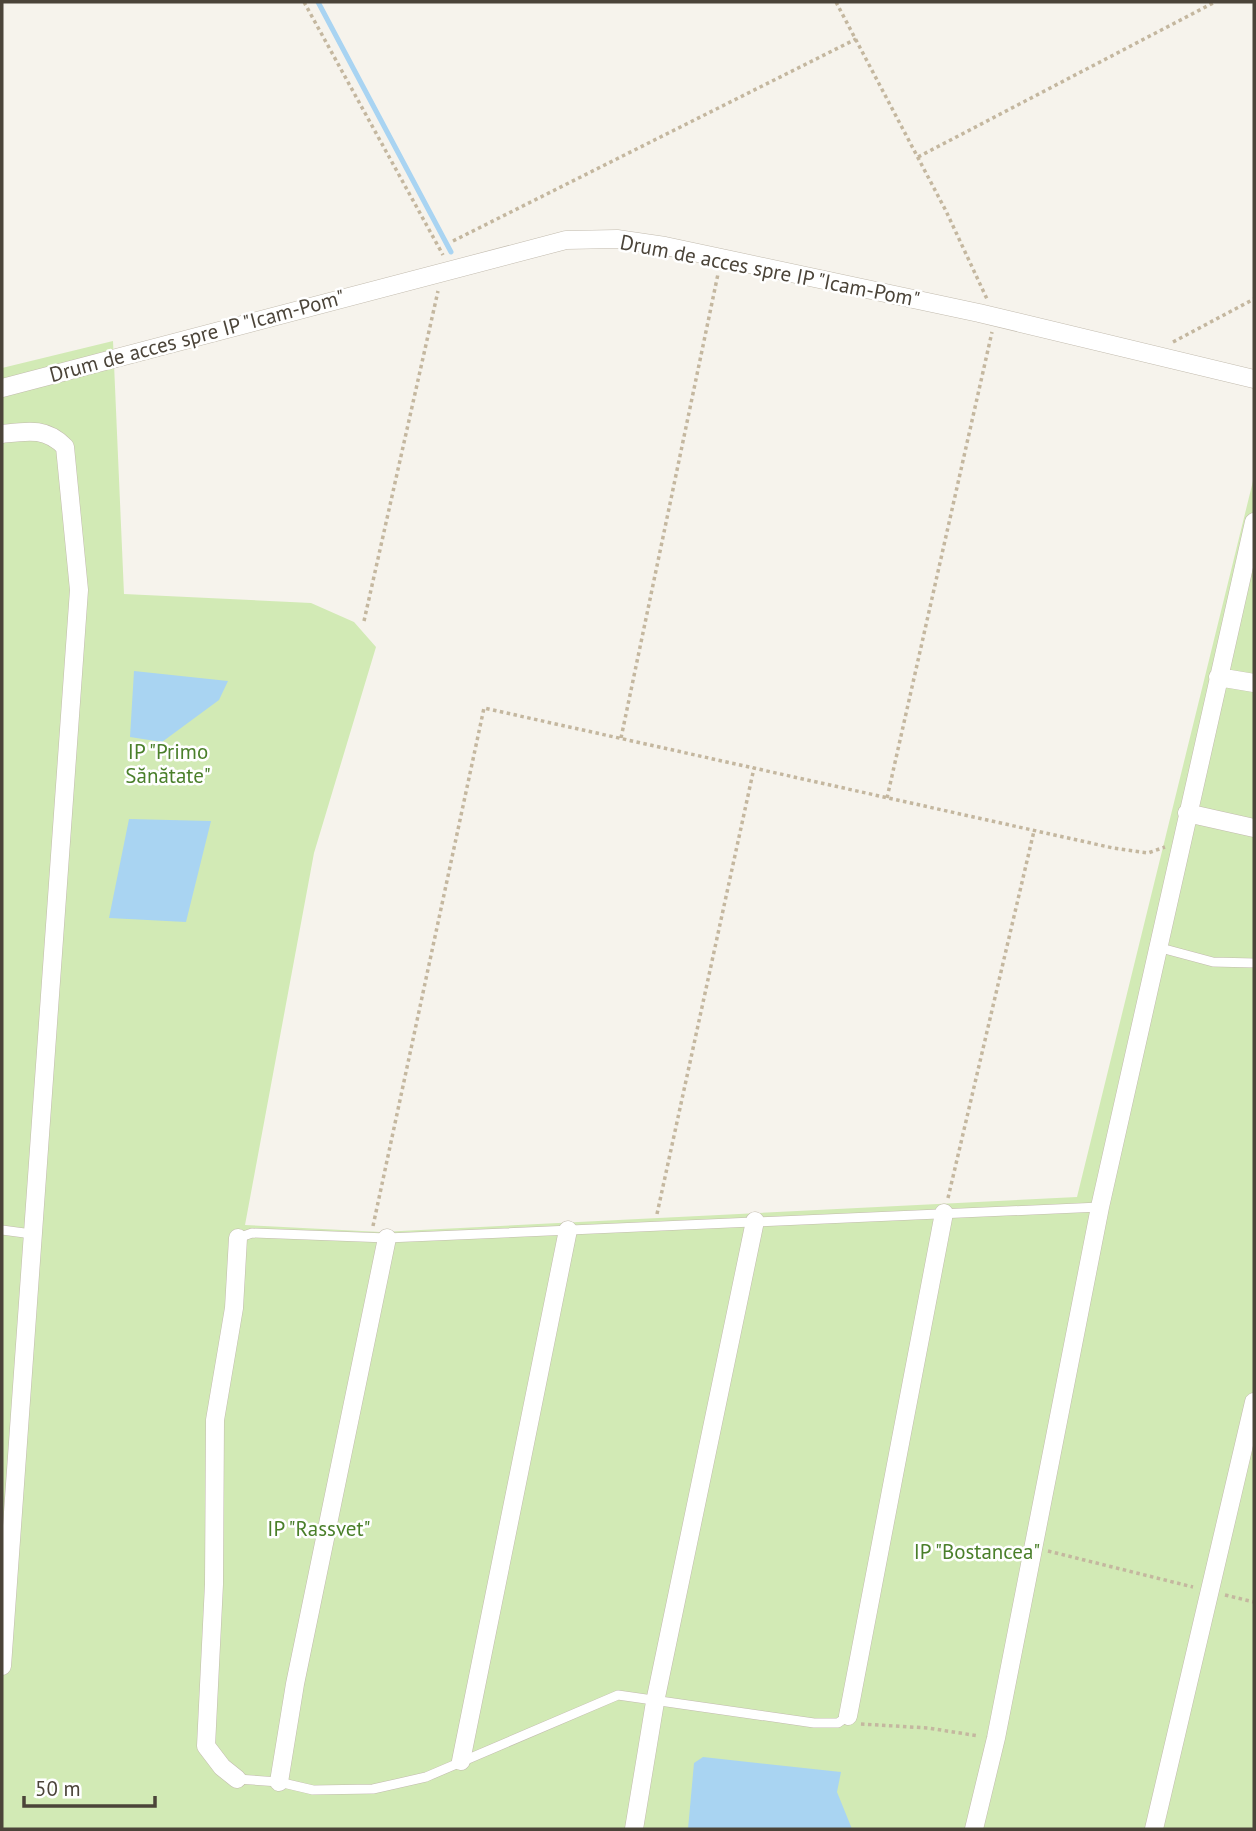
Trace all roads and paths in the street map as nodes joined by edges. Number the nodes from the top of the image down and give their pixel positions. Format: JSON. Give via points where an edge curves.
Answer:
{"nodes":[{"id":1,"x":304,"y":2,"type":"edge"},
{"id":2,"x":836,"y":2,"type":"edge"},
{"id":3,"x":1215,"y":2,"type":"edge"},
{"id":4,"x":856,"y":39,"type":"junction"},
{"id":5,"x":918,"y":157,"type":"junction"},
{"id":6,"x":453,"y":241,"type":"dead end"},
{"id":7,"x":721,"y":258,"type":"junction"},
{"id":8,"x":447,"y":270,"type":"junction"},
{"id":9,"x":1254,"y":299,"type":"edge"},
{"id":10,"x":996,"y":317,"type":"junction"},
{"id":11,"x":1151,"y":354,"type":"junction"},
{"id":12,"x":1254,"y":379,"type":"edge"},
{"id":13,"x":2,"y":388,"type":"edge"},
{"id":14,"x":2,"y":434,"type":"edge"},
{"id":15,"x":1254,"y":522,"type":"edge"},
{"id":16,"x":364,"y":621,"type":"dead end"},
{"id":17,"x":1218,"y":677,"type":"junction"},
{"id":18,"x":1254,"y":683,"type":"edge"},
{"id":19,"x":621,"y":738,"type":"junction"},
{"id":20,"x":754,"y":768,"type":"junction"},
{"id":21,"x":887,"y":798,"type":"junction"},
{"id":22,"x":1187,"y":813,"type":"junction"},
{"id":23,"x":1254,"y":828,"type":"edge"},
{"id":24,"x":1034,"y":831,"type":"junction"},
{"id":25,"x":1180,"y":841,"type":"junction"},
{"id":26,"x":1157,"y":947,"type":"junction"},
{"id":27,"x":1254,"y":963,"type":"edge"},
{"id":28,"x":1100,"y":1207,"type":"junction"},
{"id":29,"x":944,"y":1213,"type":"junction"},
{"id":30,"x":755,"y":1221,"type":"junction"},
{"id":31,"x":654,"y":1226,"type":"junction"},
{"id":32,"x":2,"y":1230,"type":"edge"},
{"id":33,"x":568,"y":1230,"type":"junction"},
{"id":34,"x":32,"y":1234,"type":"junction"},
{"id":35,"x":237,"y":1238,"type":"joint"},
{"id":36,"x":379,"y":1238,"type":"junction"},
{"id":37,"x":1254,"y":1402,"type":"edge"},
{"id":38,"x":1032,"y":1547,"type":"junction"},
{"id":39,"x":1209,"y":1591,"type":"junction"},
{"id":40,"x":1254,"y":1602,"type":"edge"},
{"id":41,"x":2,"y":1666,"type":"edge"},
{"id":42,"x":655,"y":1702,"type":"junction"},
{"id":43,"x":843,"y":1720,"type":"junction"},
{"id":44,"x":996,"y":1738,"type":"junction"},
{"id":45,"x":461,"y":1761,"type":"junction"},
{"id":46,"x":237,"y":1779,"type":"joint"},
{"id":47,"x":279,"y":1782,"type":"junction"},
{"id":48,"x":634,"y":1829,"type":"edge"},
{"id":49,"x":974,"y":1829,"type":"edge"},
{"id":50,"x":1154,"y":1829,"type":"edge"}],
"edges":[{"from":1,"to":8,"type":"path"},
{"from":2,"to":4,"type":"path"},
{"from":3,"to":5,"type":"path"},
{"from":4,"to":5,"type":"path"},
{"from":4,"to":6,"type":"path"},
{"from":5,"to":10,"type":"path"},
{"from":7,"to":8,"type":"street","name":"Drum de acces spre IP \"Icam-Pom\"","via":[[617,239],[566,240]]},
{"from":7,"to":10,"type":"street","name":"Drum de acces spre IP \"Icam-Pom\""},
{"from":7,"to":19,"type":"path"},
{"from":8,"to":13,"type":"street","name":"Drum de acces spre IP \"Icam-Pom\""},
{"from":8,"to":16,"type":"path"},
{"from":9,"to":11,"type":"path"},
{"from":10,"to":11,"type":"street","name":"Drum de acces spre IP \"Icam-Pom\""},
{"from":10,"to":21,"type":"path"},
{"from":11,"to":12,"type":"street","name":"Drum de acces spre IP \"Icam-Pom\""},
{"from":14,"to":34,"type":"street","via":[[40,431],[54,435],[65,447],[79,590]]},
{"from":15,"to":17,"type":"street"},
{"from":17,"to":18,"type":"street"},
{"from":17,"to":22,"type":"street"},
{"from":19,"to":20,"type":"path"},
{"from":19,"to":36,"type":"path","via":[[484,708]]},
{"from":20,"to":21,"type":"path"},
{"from":20,"to":31,"type":"path"},
{"from":21,"to":24,"type":"path"},
{"from":22,"to":23,"type":"street"},
{"from":22,"to":25,"type":"street"},
{"from":24,"to":25,"type":"path","via":[[1148,853]]},
{"from":24,"to":29,"type":"path"},
{"from":25,"to":26,"type":"street"},
{"from":26,"to":27,"type":"lane","via":[[1213,962]]},
{"from":26,"to":28,"type":"street"},
{"from":28,"to":29,"type":"lane"},
{"from":28,"to":38,"type":"street"},
{"from":29,"to":30,"type":"lane"},
{"from":29,"to":43,"type":"street"},
{"from":30,"to":31,"type":"lane"},
{"from":30,"to":42,"type":"street"},
{"from":31,"to":33,"type":"lane"},
{"from":32,"to":34,"type":"lane"},
{"from":33,"to":36,"type":"lane"},
{"from":33,"to":45,"type":"street"},
{"from":34,"to":41,"type":"street"},
{"from":35,"to":36,"type":"lane","via":[[252,1233]]},
{"from":35,"to":46,"type":"street","via":[[234,1308],[215,1420],[214,1584],[206,1746]]},
{"from":36,"to":47,"type":"street"},
{"from":37,"to":39,"type":"street"},
{"from":38,"to":39,"type":"path"},
{"from":38,"to":44,"type":"street"},
{"from":39,"to":40,"type":"path"},
{"from":39,"to":50,"type":"street"},
{"from":42,"to":43,"type":"lane","via":[[814,1723]]},
{"from":42,"to":45,"type":"lane","via":[[618,1695]]},
{"from":42,"to":48,"type":"street"},
{"from":43,"to":44,"type":"path"},
{"from":44,"to":49,"type":"street"},
{"from":45,"to":47,"type":"lane","via":[[426,1777],[373,1789],[313,1790]]},
{"from":46,"to":47,"type":"lane"}]}
